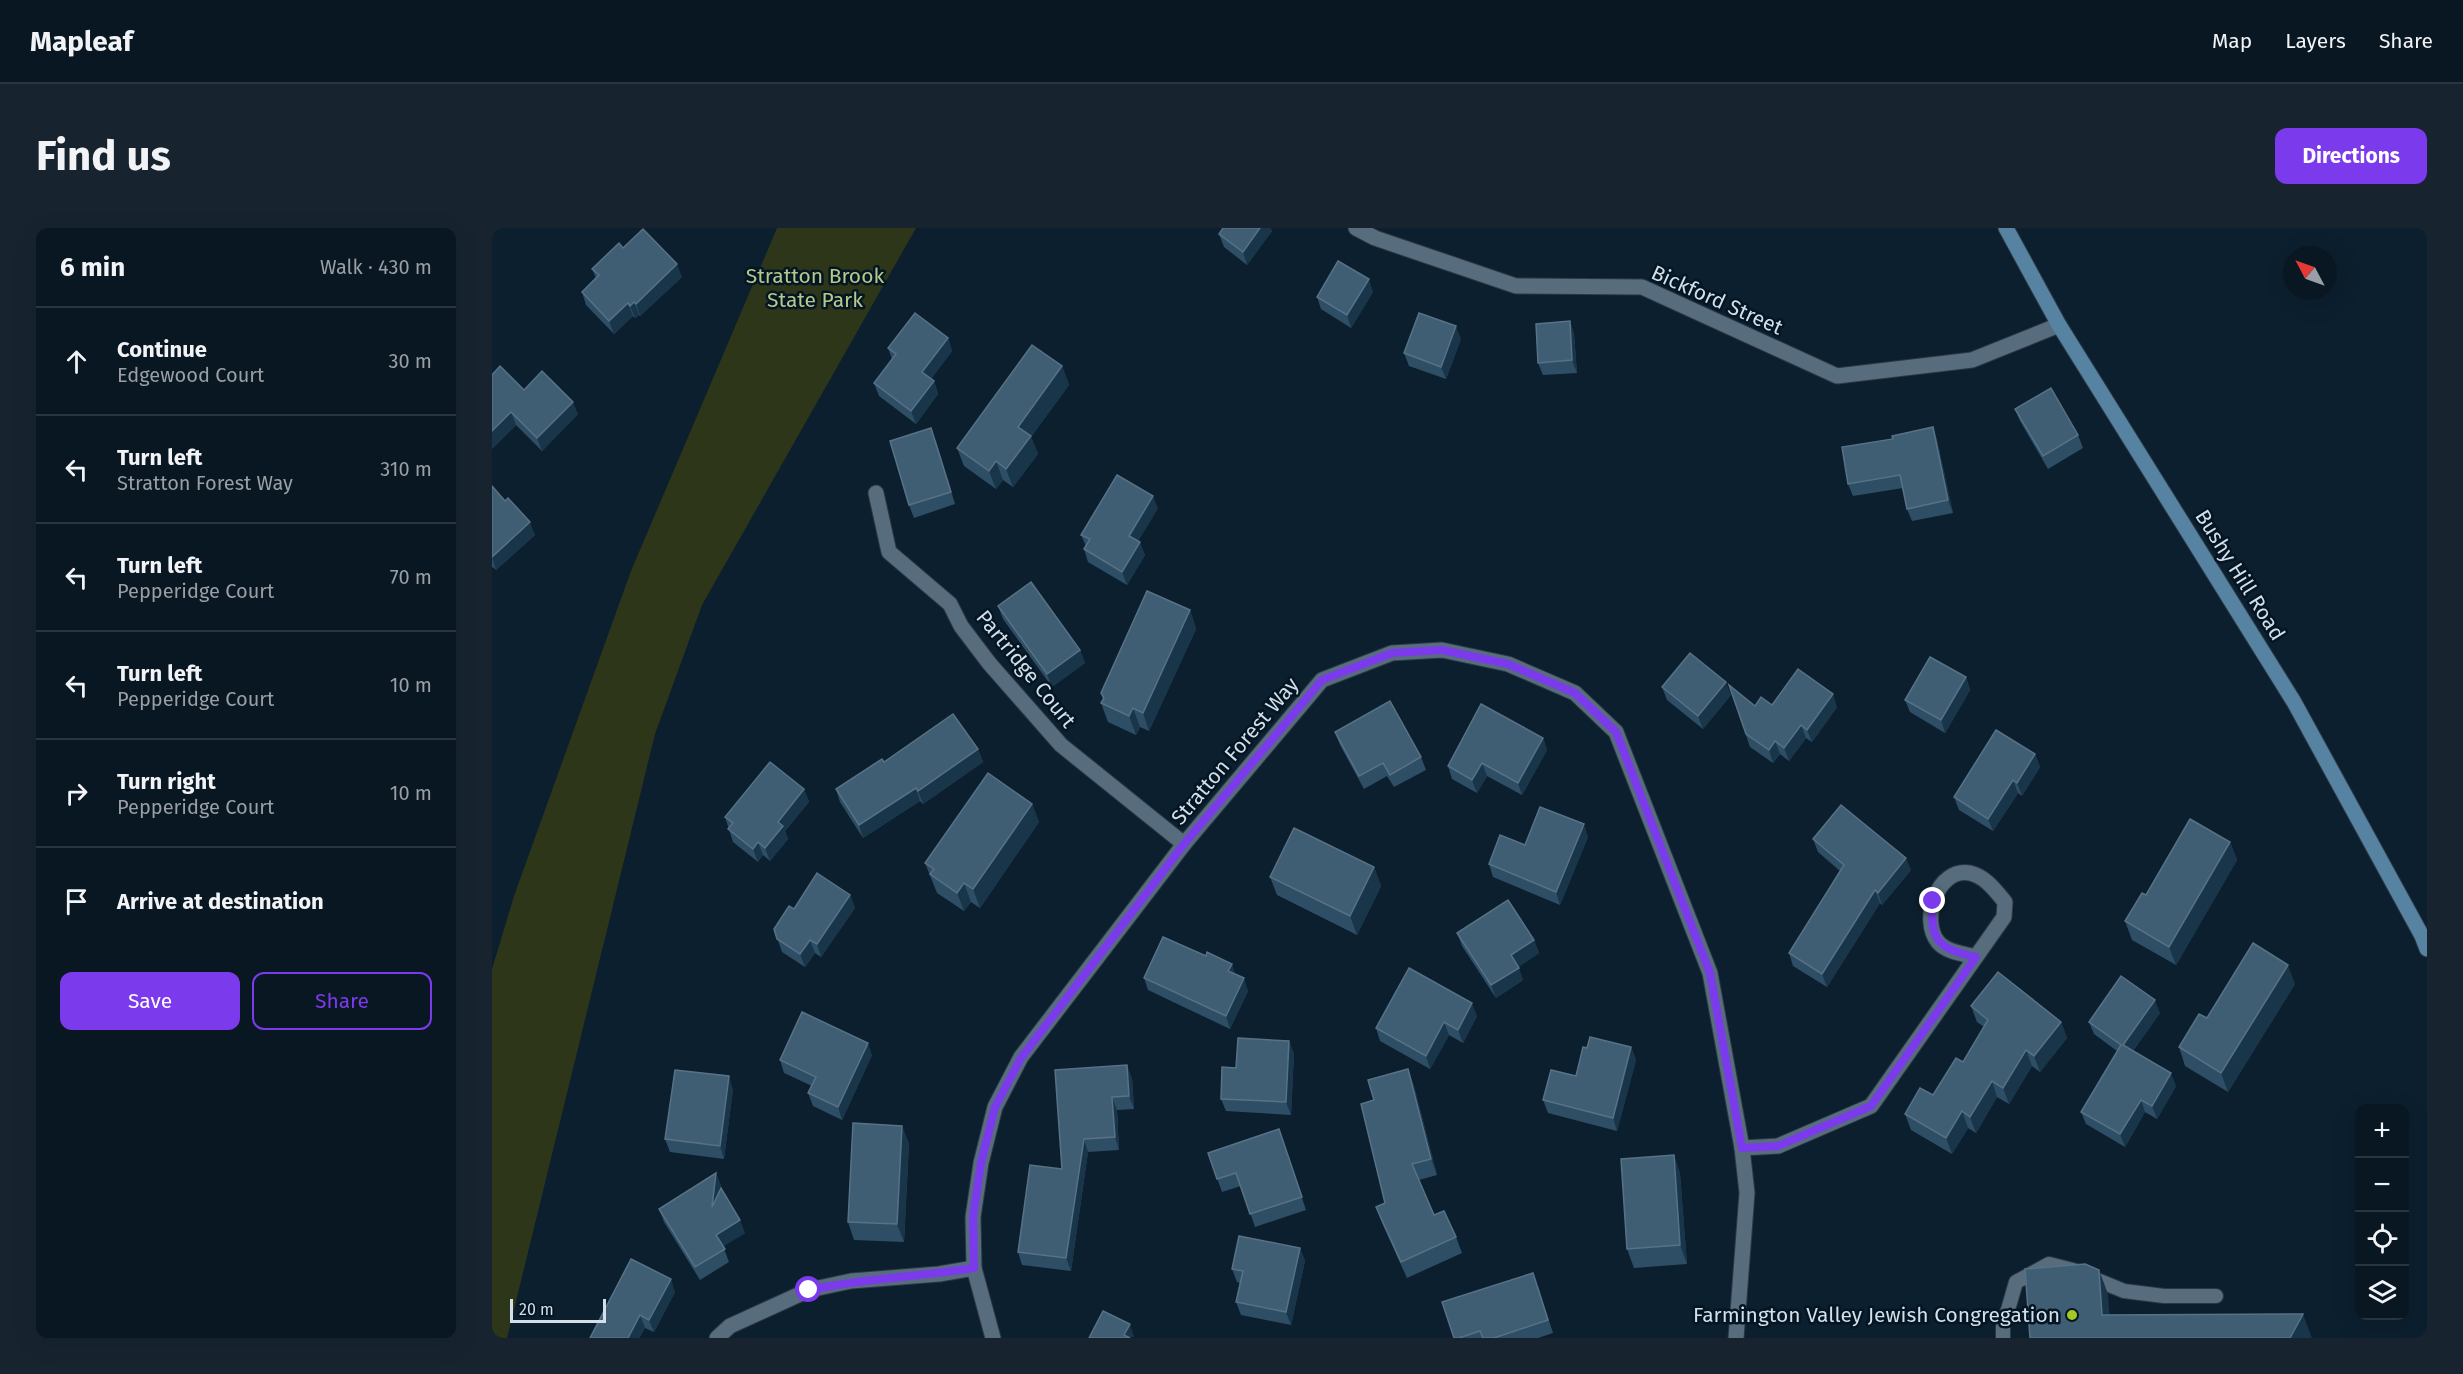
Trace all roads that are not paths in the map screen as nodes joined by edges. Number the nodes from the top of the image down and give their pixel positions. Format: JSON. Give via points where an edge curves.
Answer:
{"nodes":[{"id":1,"x":1356,"y":228,"type":"edge"},
{"id":2,"x":2006,"y":228,"type":"edge"},
{"id":3,"x":2059,"y":325,"type":"junction"},
{"id":4,"x":876,"y":493,"type":"dead end"},
{"id":5,"x":1184,"y":844,"type":"junction"},
{"id":6,"x":2427,"y":950,"type":"edge"},
{"id":7,"x":1976,"y":957,"type":"junction"},
{"id":8,"x":1742,"y":1148,"type":"junction"},
{"id":9,"x":974,"y":1268,"type":"junction"},
{"id":10,"x":2216,"y":1296,"type":"dead end"},
{"id":11,"x":717,"y":1338,"type":"edge"},
{"id":12,"x":993,"y":1338,"type":"edge"},
{"id":13,"x":1736,"y":1338,"type":"edge"},
{"id":14,"x":2002,"y":1338,"type":"edge"}],
"edges":[{"from":1,"to":3,"type":"street","name":"Bickford Street","via":[[1516,286],[1642,287],[1837,376],[1971,360]]},
{"from":2,"to":3,"type":"main road","name":"Bushy Hill Road"},
{"from":3,"to":6,"type":"main road","name":"Bushy Hill Road","via":[[2294,702]]},
{"from":4,"to":5,"type":"street","name":"Partridge Court","via":[[889,552],[950,604],[982,654],[1061,745]]},
{"from":5,"to":8,"type":"street","name":"Stratton Forest Way","via":[[1322,680],[1392,653],[1442,650],[1508,664],[1575,693],[1616,732],[1710,973]]},
{"from":5,"to":9,"type":"street","name":"Stratton Forest Way","via":[[1021,1058],[995,1107],[973,1217]]},
{"from":7,"to":7,"type":"street","via":[[2004,917],[2005,902],[1989,883],[1969,873],[1950,876],[1933,901],[1931,924],[1938,942],[1955,952]]},
{"from":7,"to":8,"type":"street","via":[[1871,1106],[1778,1146]]},
{"from":8,"to":13,"type":"street","name":"Stratton Forest Way","via":[[1747,1193]]},
{"from":9,"to":11,"type":"street","via":[[851,1281],[809,1290],[729,1326]]},
{"from":9,"to":12,"type":"street","name":"Stratton Forest Way"},
{"from":10,"to":14,"type":"lane","via":[[2124,1292],[2049,1264],[2016,1282]]}]}
